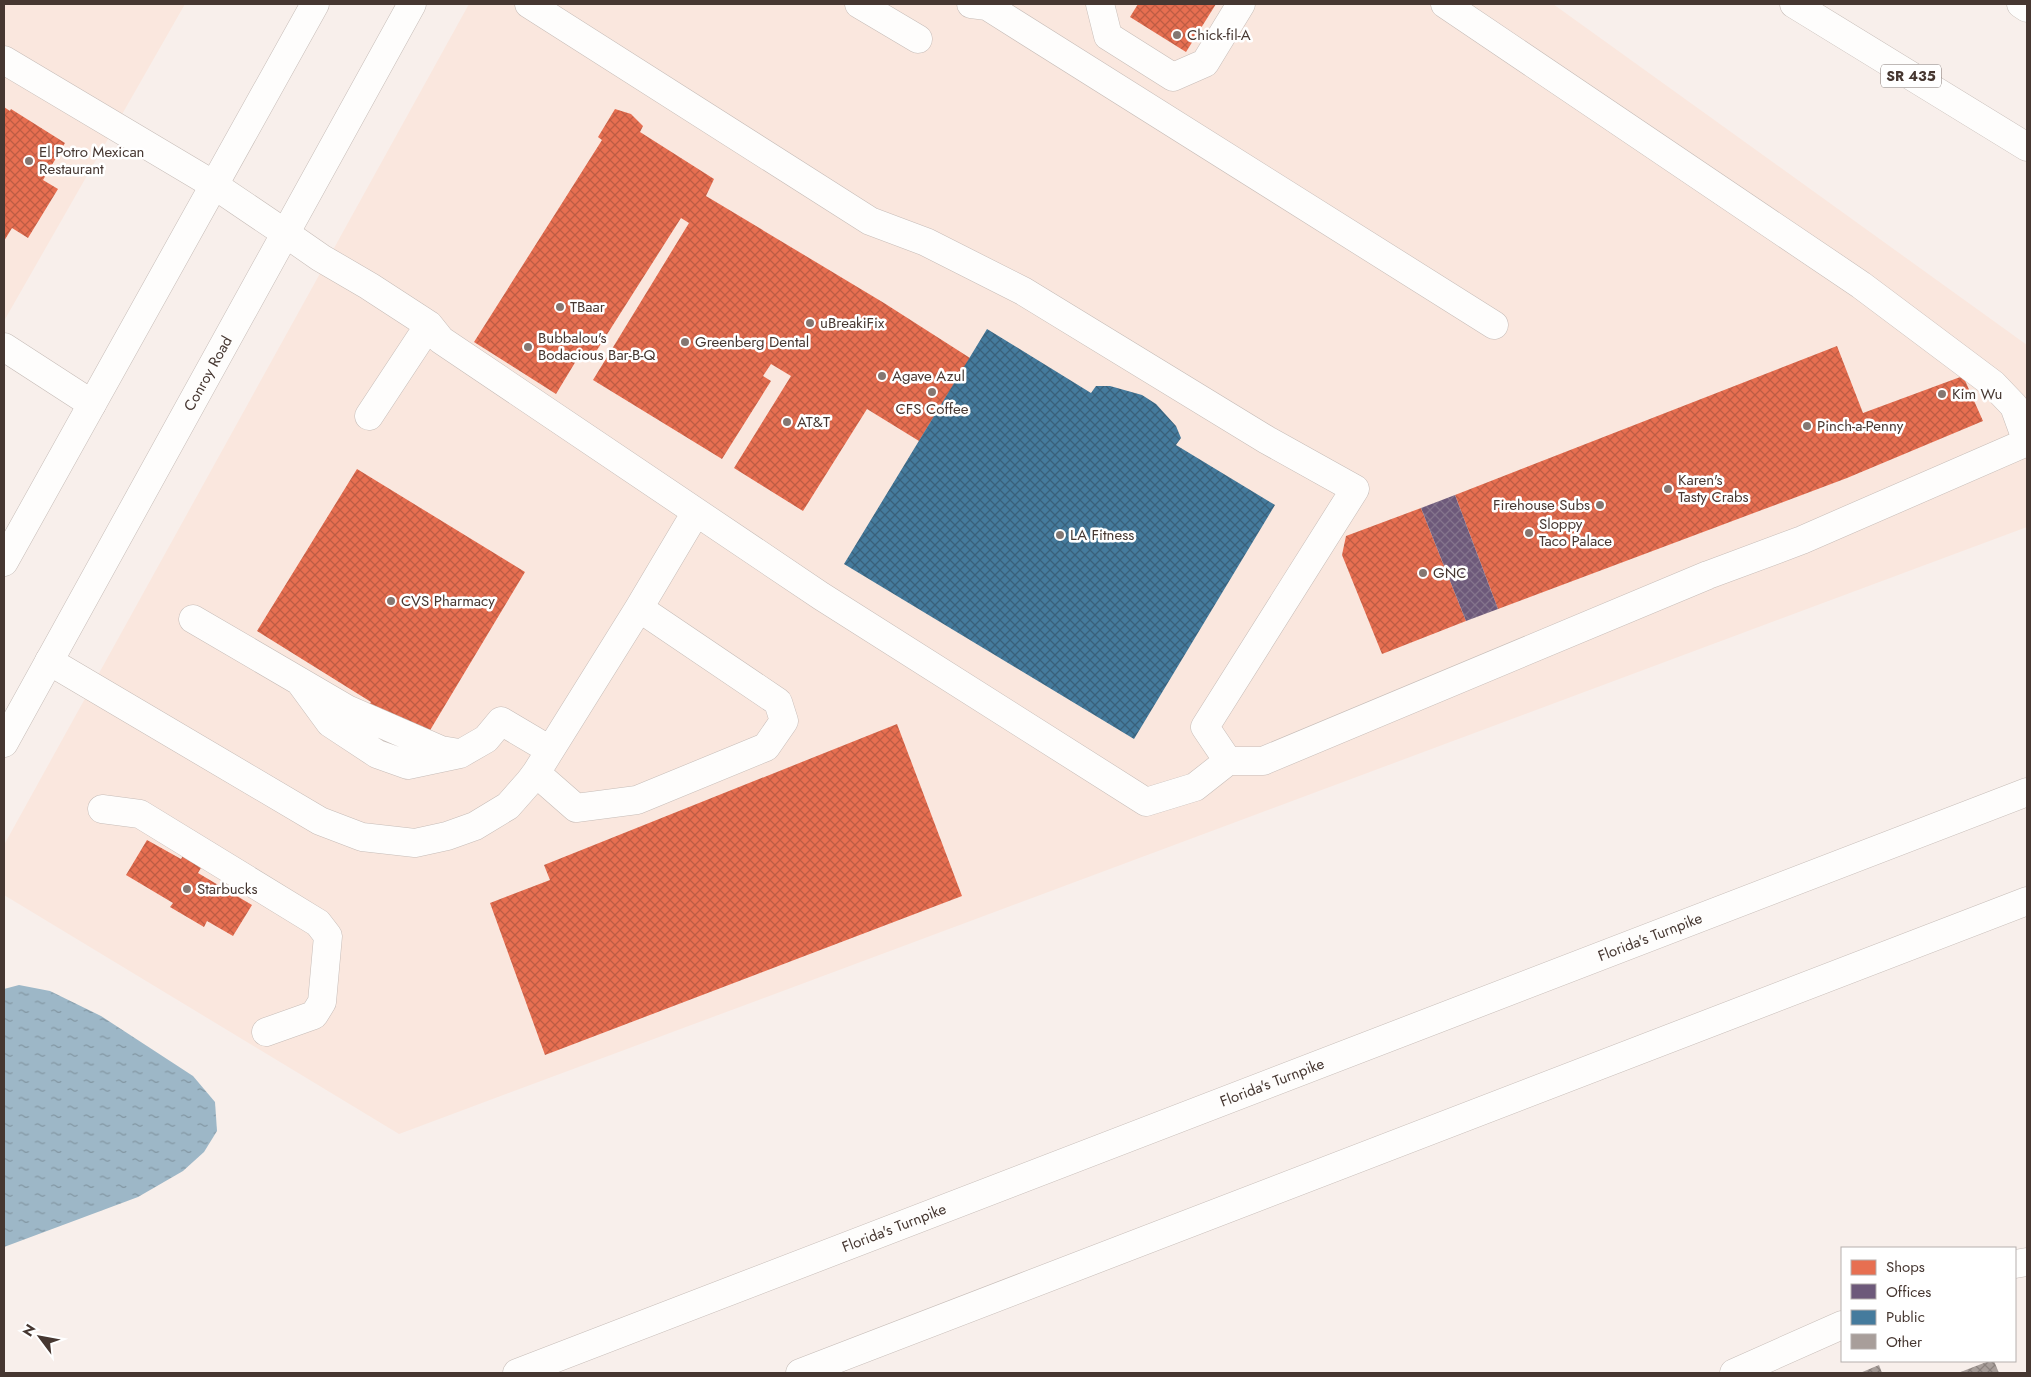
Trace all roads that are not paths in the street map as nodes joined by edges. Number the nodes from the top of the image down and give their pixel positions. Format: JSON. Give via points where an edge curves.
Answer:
{"nodes":[{"id":1,"x":315,"y":4,"type":"edge"},
{"id":2,"x":412,"y":4,"type":"edge"},
{"id":3,"x":529,"y":4,"type":"edge"},
{"id":4,"x":859,"y":4,"type":"edge"},
{"id":5,"x":971,"y":4,"type":"edge"},
{"id":6,"x":1241,"y":4,"type":"edge"},
{"id":7,"x":1445,"y":4,"type":"edge"},
{"id":8,"x":1794,"y":4,"type":"edge"},
{"id":9,"x":2021,"y":4,"type":"edge"},
{"id":10,"x":1104,"y":8,"type":"edge"},
{"id":11,"x":2027,"y":8,"type":"edge"},
{"id":12,"x":560,"y":13,"type":"edge"},
{"id":13,"x":918,"y":39,"type":"dead end"},
{"id":14,"x":4,"y":60,"type":"edge"},
{"id":15,"x":2027,"y":147,"type":"edge"},
{"id":16,"x":214,"y":185,"type":"junction"},
{"id":17,"x":285,"y":232,"type":"junction"},
{"id":18,"x":429,"y":325,"type":"junction"},
{"id":19,"x":1494,"y":325,"type":"dead end"},
{"id":20,"x":4,"y":347,"type":"edge"},
{"id":21,"x":92,"y":404,"type":"junction"},
{"id":22,"x":369,"y":416,"type":"dead end"},
{"id":23,"x":696,"y":512,"type":"junction"},
{"id":24,"x":4,"y":562,"type":"edge"},
{"id":25,"x":639,"y":608,"type":"junction"},
{"id":26,"x":193,"y":619,"type":"dead end"},
{"id":27,"x":49,"y":661,"type":"junction"},
{"id":28,"x":4,"y":743,"type":"edge"},
{"id":29,"x":550,"y":750,"type":"junction"},
{"id":30,"x":1228,"y":760,"type":"junction"},
{"id":31,"x":536,"y":773,"type":"junction"},
{"id":32,"x":2027,"y":792,"type":"edge"},
{"id":33,"x":102,"y":809,"type":"dead end"},
{"id":34,"x":2027,"y":901,"type":"edge"},
{"id":35,"x":266,"y":1032,"type":"dead end"},
{"id":36,"x":1841,"y":1325,"type":"edge"},
{"id":37,"x":517,"y":1373,"type":"edge"},
{"id":38,"x":800,"y":1373,"type":"edge"},
{"id":39,"x":1734,"y":1373,"type":"edge"}],
"edges":[{"from":1,"to":16,"type":"main road"},
{"from":2,"to":17,"type":"main road","name":"Conroy Road"},
{"from":3,"to":12,"type":"main road"},
{"from":4,"to":13,"type":"main road"},
{"from":5,"to":19,"type":"main road","via":[[987,6]]},
{"from":6,"to":10,"type":"main road","via":[[1205,63],[1173,77],[1108,36]]},
{"from":7,"to":30,"type":"main road","via":[[1869,291],[1993,384],[2014,406],[2027,442],[1802,540],[1708,575],[1263,761]]},
{"from":8,"to":15,"type":"main road","number":"SR 435"},
{"from":9,"to":11,"type":"main road"},
{"from":12,"to":30,"type":"main road","via":[[870,221],[926,242],[1023,291],[1267,440],[1355,489],[1205,727]]},
{"from":14,"to":16,"type":"main road"},
{"from":16,"to":17,"type":"main road"},
{"from":16,"to":21,"type":"main road"},
{"from":17,"to":18,"type":"main road"},
{"from":17,"to":27,"type":"main road","name":"Conroy Road"},
{"from":18,"to":22,"type":"main road"},
{"from":18,"to":23,"type":"main road","via":[[440,340]]},
{"from":20,"to":21,"type":"main road"},
{"from":21,"to":24,"type":"main road"},
{"from":23,"to":25,"type":"main road"},
{"from":23,"to":30,"type":"main road","via":[[821,596],[1146,802],[1195,787]]},
{"from":25,"to":29,"type":"main road"},
{"from":25,"to":31,"type":"main road","via":[[778,702],[784,721],[766,747],[638,800],[576,808]]},
{"from":26,"to":29,"type":"main road","via":[[346,709],[442,750],[460,754],[486,739],[501,721]]},
{"from":27,"to":28,"type":"main road","name":"Conroy Road"},
{"from":27,"to":31,"type":"main road","via":[[320,821],[362,837],[415,843],[475,826],[508,806]]},
{"from":29,"to":31,"type":"main road"},
{"from":32,"to":37,"type":"main road","name":"Florida's Turnpike"},
{"from":33,"to":35,"type":"main road","via":[[140,814],[318,923],[328,936],[322,1002],[314,1015]]},
{"from":34,"to":38,"type":"main road"},
{"from":36,"to":39,"type":"main road"}]}
